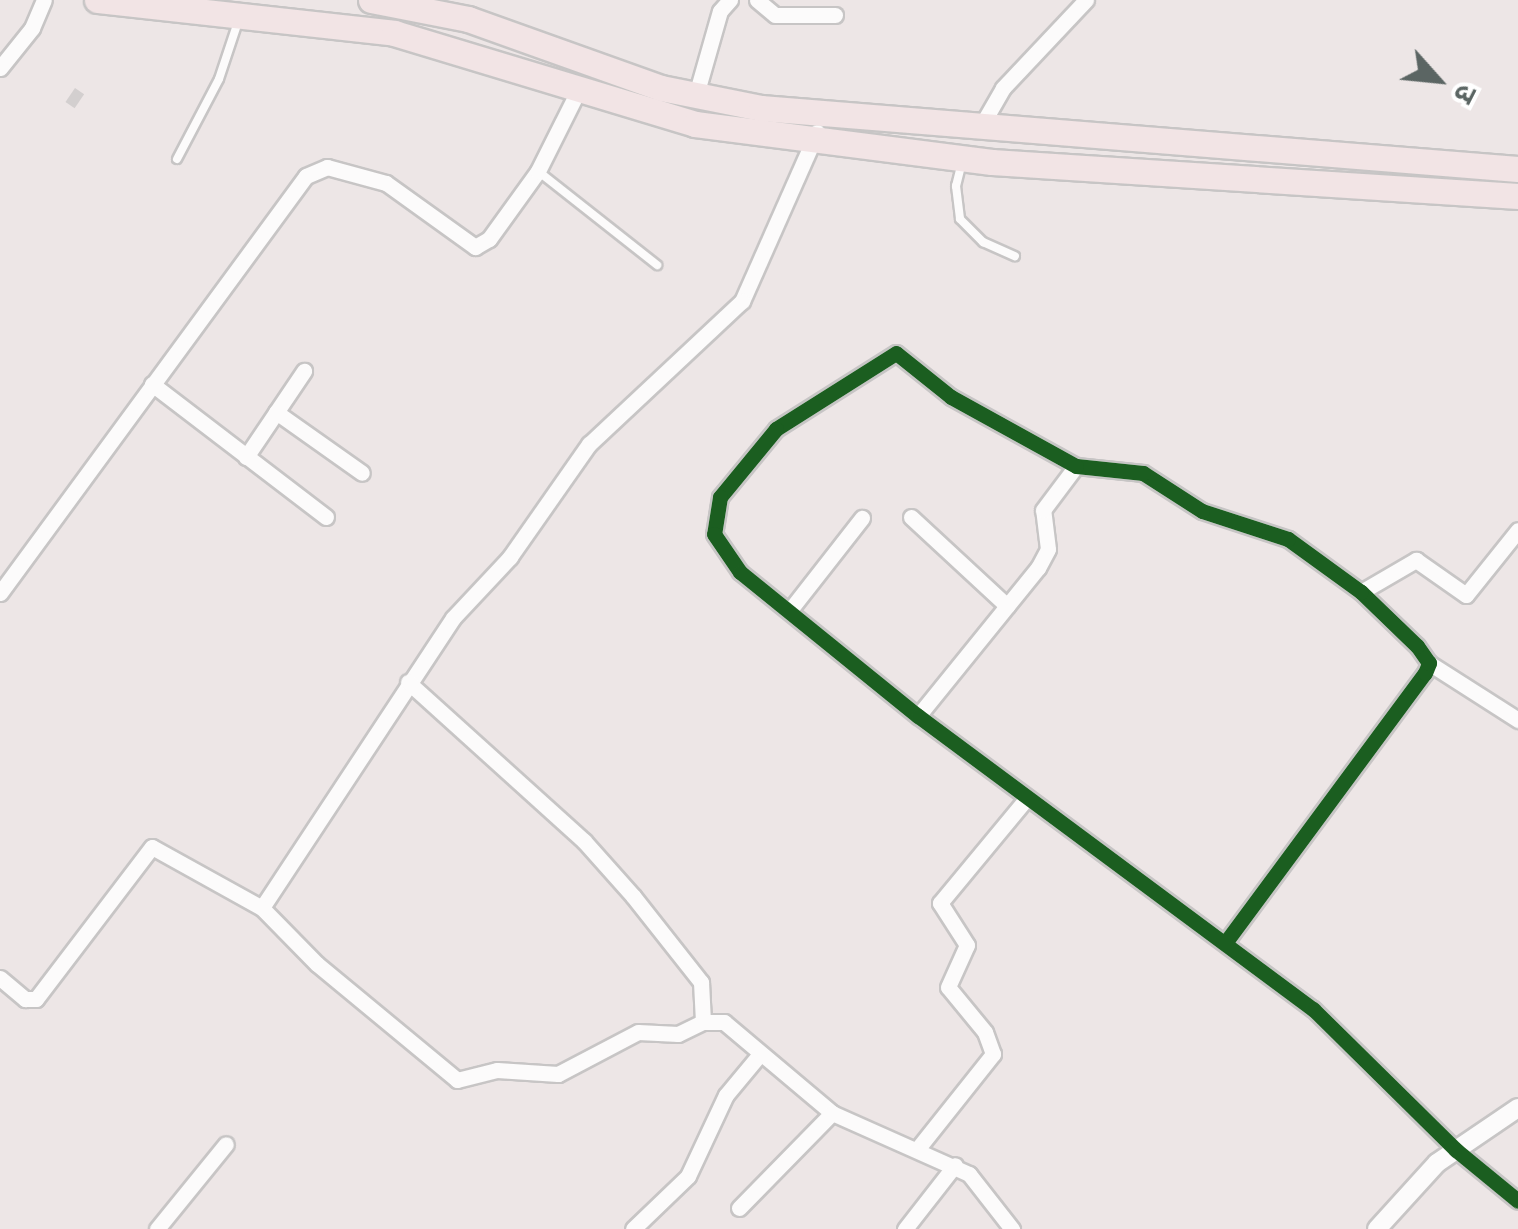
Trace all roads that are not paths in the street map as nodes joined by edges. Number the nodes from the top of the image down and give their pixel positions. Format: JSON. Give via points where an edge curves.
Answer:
{"nodes":[{"id":1,"x":44,"y":0,"type":"edge"},
{"id":2,"x":96,"y":0,"type":"edge"},
{"id":3,"x":730,"y":0,"type":"edge"},
{"id":4,"x":757,"y":0,"type":"edge"},
{"id":5,"x":1086,"y":0,"type":"edge"},
{"id":6,"x":382,"y":1,"type":"edge"},
{"id":7,"x":835,"y":15,"type":"dead end"},
{"id":8,"x":239,"y":18,"type":"junction"},
{"id":9,"x":0,"y":68,"type":"edge"},
{"id":10,"x":578,"y":92,"type":"junction"},
{"id":11,"x":696,"y":96,"type":"junction"},
{"id":12,"x":818,"y":127,"type":"junction"},
{"id":13,"x":980,"y":128,"type":"junction"},
{"id":14,"x":963,"y":158,"type":"junction"},
{"id":15,"x":176,"y":159,"type":"dead end"},
{"id":16,"x":1518,"y":169,"type":"edge"},
{"id":17,"x":538,"y":171,"type":"junction"},
{"id":18,"x":1518,"y":196,"type":"edge"},
{"id":19,"x":1015,"y":256,"type":"dead end"},
{"id":20,"x":657,"y":264,"type":"dead end"},
{"id":21,"x":304,"y":370,"type":"dead end"},
{"id":22,"x":152,"y":384,"type":"junction"},
{"id":23,"x":276,"y":412,"type":"junction"},
{"id":24,"x":246,"y":457,"type":"junction"},
{"id":25,"x":1076,"y":466,"type":"junction"},
{"id":26,"x":362,"y":473,"type":"dead end"},
{"id":27,"x":326,"y":517,"type":"dead end"},
{"id":28,"x":910,"y":517,"type":"dead end"},
{"id":29,"x":862,"y":518,"type":"dead end"},
{"id":30,"x":1518,"y":530,"type":"edge"},
{"id":31,"x":1360,"y":592,"type":"junction"},
{"id":32,"x":0,"y":593,"type":"edge"},
{"id":33,"x":1006,"y":606,"type":"junction"},
{"id":34,"x":790,"y":610,"type":"junction"},
{"id":35,"x":1429,"y":663,"type":"junction"},
{"id":36,"x":408,"y":682,"type":"junction"},
{"id":37,"x":918,"y":716,"type":"junction"},
{"id":38,"x":1518,"y":720,"type":"edge"},
{"id":39,"x":1027,"y":798,"type":"junction"},
{"id":40,"x":262,"y":908,"type":"junction"},
{"id":41,"x":1225,"y":943,"type":"junction"},
{"id":42,"x":0,"y":978,"type":"edge"},
{"id":43,"x":703,"y":1022,"type":"junction"},
{"id":44,"x":760,"y":1054,"type":"junction"},
{"id":45,"x":1518,"y":1108,"type":"edge"},
{"id":46,"x":832,"y":1113,"type":"junction"},
{"id":47,"x":226,"y":1144,"type":"dead end"},
{"id":48,"x":919,"y":1147,"type":"junction"},
{"id":49,"x":1456,"y":1150,"type":"junction"},
{"id":50,"x":956,"y":1165,"type":"junction"},
{"id":51,"x":1518,"y":1201,"type":"edge"},
{"id":52,"x":739,"y":1208,"type":"dead end"},
{"id":53,"x":157,"y":1229,"type":"edge"},
{"id":54,"x":633,"y":1229,"type":"edge"},
{"id":55,"x":905,"y":1229,"type":"edge"},
{"id":56,"x":1012,"y":1229,"type":"edge"},
{"id":57,"x":1378,"y":1229,"type":"edge"}],
"edges":[{"from":1,"to":9,"type":"street","via":[[32,28]]},
{"from":2,"to":8,"type":"highway"},
{"from":3,"to":11,"type":"street","via":[[720,10]]},
{"from":4,"to":7,"type":"street","via":[[775,15]]},
{"from":5,"to":13,"type":"street","via":[[1003,88]]},
{"from":6,"to":11,"type":"highway","via":[[468,20],[563,58]]},
{"from":8,"to":10,"type":"highway","via":[[394,33]]},
{"from":8,"to":15,"type":"lane","via":[[219,79]]},
{"from":10,"to":12,"type":"highway","via":[[695,124]]},
{"from":10,"to":17,"type":"street"},
{"from":11,"to":12,"type":"highway"},
{"from":12,"to":13,"type":"highway"},
{"from":12,"to":14,"type":"highway"},
{"from":12,"to":36,"type":"street","via":[[742,301],[612,417]]},
{"from":13,"to":16,"type":"highway"},
{"from":14,"to":18,"type":"highway"},
{"from":14,"to":19,"type":"lane","via":[[956,186],[960,218],[983,242]]},
{"from":17,"to":20,"type":"lane"},
{"from":17,"to":22,"type":"street","via":[[488,240],[475,247],[386,183],[336,168],[314,170],[259,231]]},
{"from":21,"to":23,"type":"street"},
{"from":22,"to":24,"type":"street"},
{"from":22,"to":32,"type":"street"},
{"from":23,"to":24,"type":"street"},
{"from":23,"to":26,"type":"street"},
{"from":24,"to":27,"type":"street"},
{"from":25,"to":31,"type":"street","via":[[1143,473],[1202,510],[1269,529]]},
{"from":25,"to":33,"type":"street","via":[[1044,510],[1044,559]]},
{"from":25,"to":34,"type":"street","via":[[950,398],[901,355],[890,354],[776,430],[720,498],[714,534],[724,553]]},
{"from":28,"to":33,"type":"street"},
{"from":29,"to":34,"type":"street"},
{"from":30,"to":31,"type":"street","via":[[1466,595],[1416,560]]},
{"from":31,"to":35,"type":"street"},
{"from":33,"to":37,"type":"street"},
{"from":34,"to":37,"type":"street"},
{"from":35,"to":38,"type":"street"},
{"from":35,"to":41,"type":"street"},
{"from":36,"to":40,"type":"street"},
{"from":36,"to":43,"type":"street","via":[[584,840],[633,896],[701,982]]},
{"from":37,"to":39,"type":"street"},
{"from":39,"to":41,"type":"street"},
{"from":39,"to":48,"type":"street","via":[[940,904],[967,946],[948,987],[985,1032],[993,1054]]},
{"from":40,"to":42,"type":"street","via":[[152,846],[36,999],[25,999]]},
{"from":40,"to":43,"type":"street","via":[[316,964],[457,1080],[497,1070],[558,1074],[638,1032],[678,1034]]},
{"from":41,"to":49,"type":"street","via":[[1313,1009]]},
{"from":43,"to":44,"type":"street","via":[[724,1022]]},
{"from":44,"to":46,"type":"street"},
{"from":44,"to":54,"type":"street","via":[[726,1095],[688,1176]]},
{"from":45,"to":49,"type":"street"},
{"from":46,"to":48,"type":"street"},
{"from":46,"to":52,"type":"street"},
{"from":47,"to":53,"type":"street"},
{"from":48,"to":50,"type":"street"},
{"from":49,"to":51,"type":"street"},
{"from":49,"to":57,"type":"street","via":[[1414,1183]]},
{"from":50,"to":55,"type":"street"},
{"from":50,"to":56,"type":"street","via":[[985,1188]]}]}
